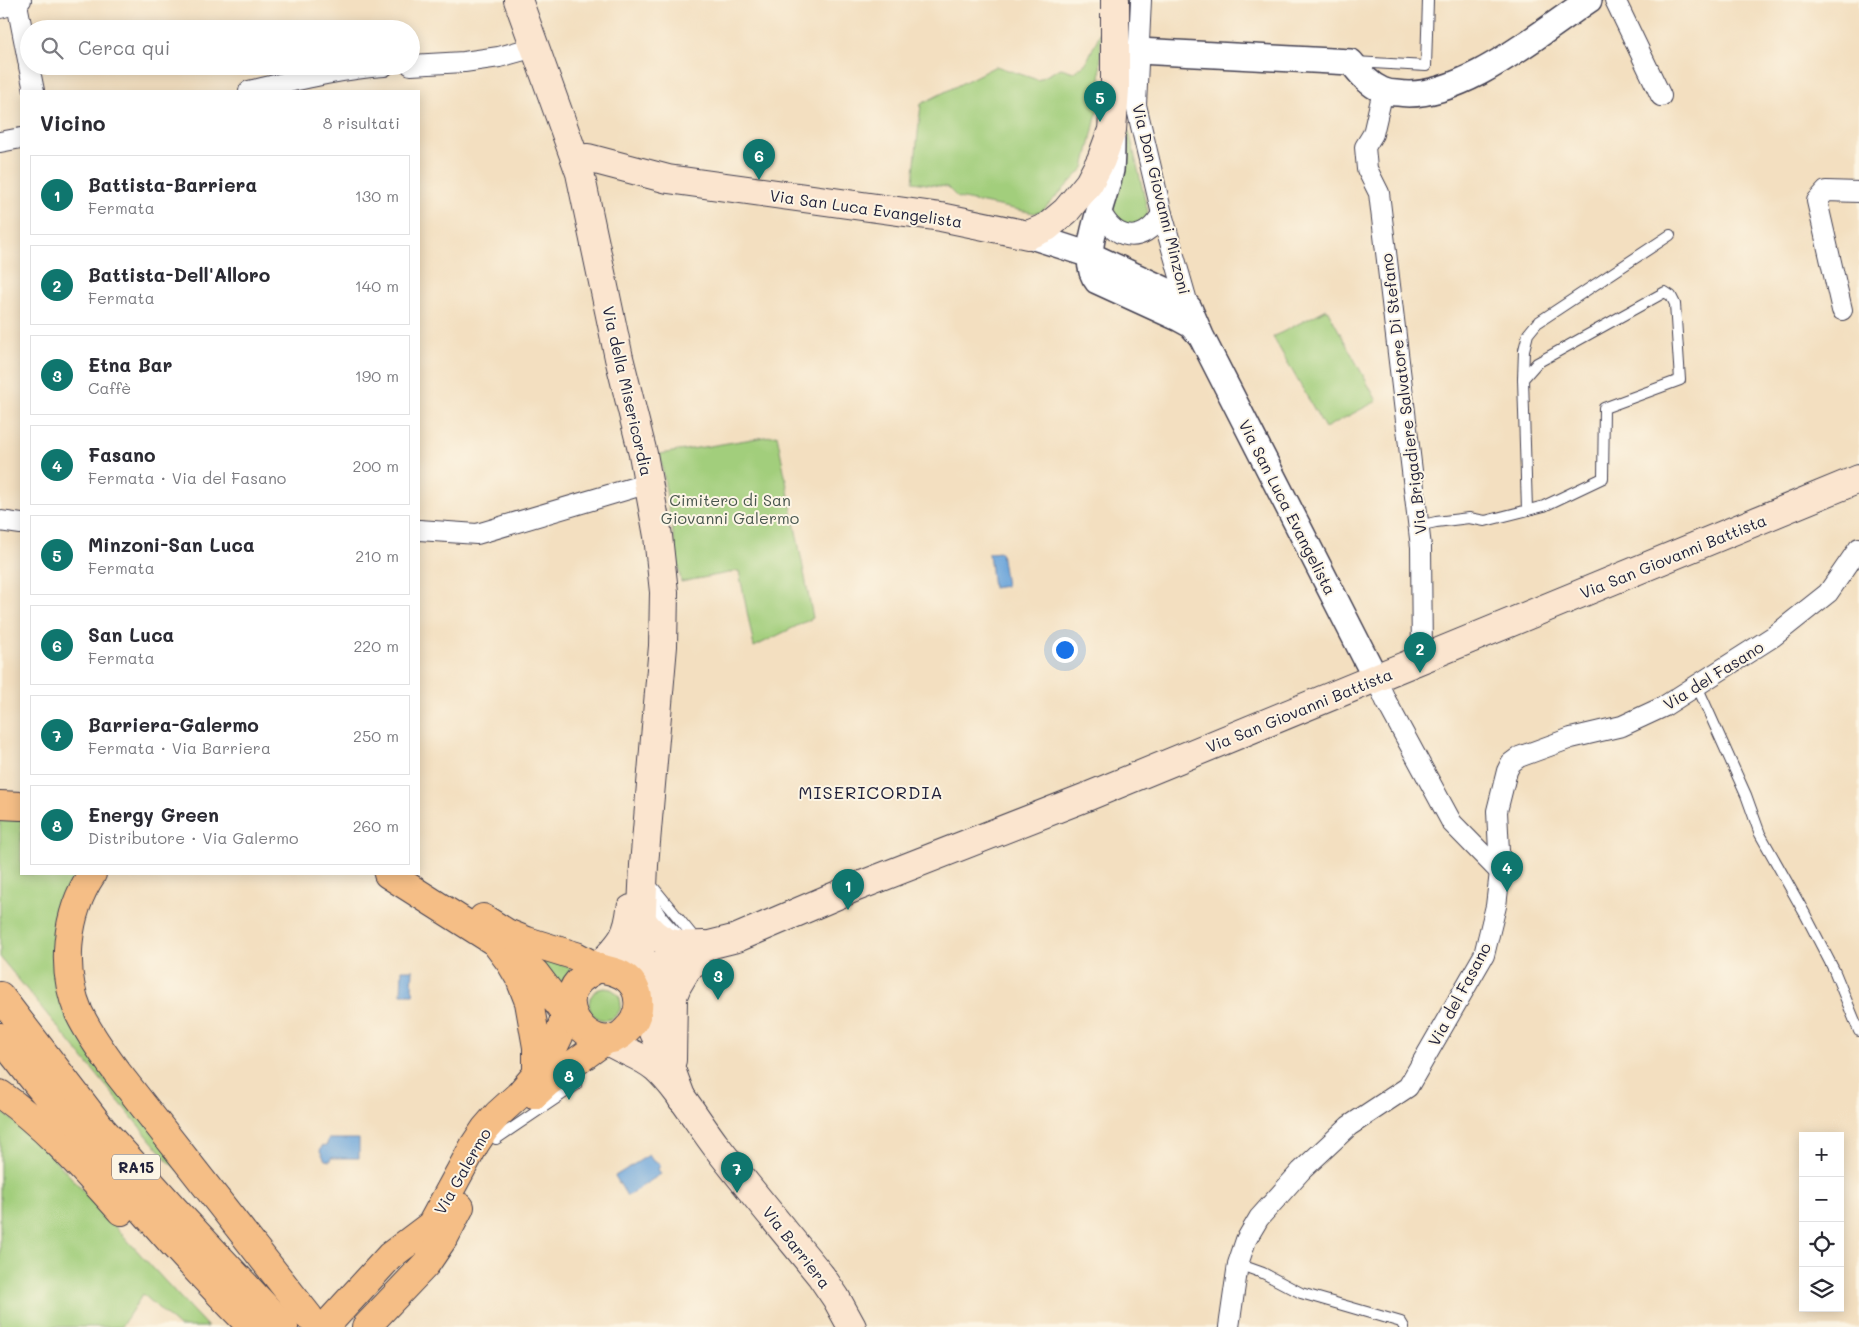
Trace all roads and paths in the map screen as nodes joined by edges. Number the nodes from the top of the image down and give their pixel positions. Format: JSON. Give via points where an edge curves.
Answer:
{"nodes":[{"id":1,"x":518,"y":0,"type":"edge"},
{"id":2,"x":1115,"y":0,"type":"edge"},
{"id":3,"x":1141,"y":0,"type":"edge"},
{"id":4,"x":1428,"y":0,"type":"edge"},
{"id":5,"x":1589,"y":0,"type":"edge"},
{"id":6,"x":1615,"y":0,"type":"edge"},
{"id":7,"x":13,"y":4,"type":"edge"},
{"id":8,"x":20,"y":20,"type":"edge"},
{"id":9,"x":535,"y":47,"type":"junction"},
{"id":10,"x":1138,"y":51,"type":"junction"},
{"id":11,"x":1351,"y":62,"type":"junction"},
{"id":12,"x":420,"y":64,"type":"edge"},
{"id":13,"x":31,"y":75,"type":"edge"},
{"id":14,"x":322,"y":75,"type":"edge"},
{"id":15,"x":34,"y":90,"type":"edge"},
{"id":16,"x":253,"y":90,"type":"edge"},
{"id":17,"x":1383,"y":91,"type":"junction"},
{"id":18,"x":1661,"y":96,"type":"dead end"},
{"id":19,"x":1112,"y":130,"type":"junction"},
{"id":20,"x":20,"y":138,"type":"edge"},
{"id":21,"x":0,"y":142,"type":"edge"},
{"id":22,"x":576,"y":159,"type":"junction"},
{"id":23,"x":1859,"y":192,"type":"edge"},
{"id":24,"x":1099,"y":208,"type":"junction"},
{"id":25,"x":1162,"y":214,"type":"junction"},
{"id":26,"x":1028,"y":235,"type":"junction"},
{"id":27,"x":1670,"y":236,"type":"dead end"},
{"id":28,"x":1090,"y":255,"type":"junction"},
{"id":29,"x":1188,"y":308,"type":"junction"},
{"id":30,"x":1842,"y":310,"type":"dead end"},
{"id":31,"x":1201,"y":336,"type":"junction"},
{"id":32,"x":1523,"y":379,"type":"junction"},
{"id":33,"x":1859,"y":479,"type":"edge"},
{"id":34,"x":649,"y":483,"type":"junction"},
{"id":35,"x":1527,"y":510,"type":"junction"},
{"id":36,"x":0,"y":521,"type":"edge"},
{"id":37,"x":20,"y":524,"type":"edge"},
{"id":38,"x":1418,"y":526,"type":"junction"},
{"id":39,"x":420,"y":530,"type":"edge"},
{"id":40,"x":1859,"y":548,"type":"edge"},
{"id":41,"x":1422,"y":658,"type":"junction"},
{"id":42,"x":1376,"y":679,"type":"junction"},
{"id":43,"x":1697,"y":686,"type":"junction"},
{"id":44,"x":0,"y":805,"type":"edge"},
{"id":45,"x":20,"y":806,"type":"edge"},
{"id":46,"x":1500,"y":872,"type":"junction"},
{"id":47,"x":91,"y":875,"type":"edge"},
{"id":48,"x":390,"y":875,"type":"edge"},
{"id":49,"x":415,"y":875,"type":"edge"},
{"id":50,"x":651,"y":878,"type":"junction"},
{"id":51,"x":641,"y":919,"type":"junction"},
{"id":52,"x":495,"y":942,"type":"junction"},
{"id":53,"x":706,"y":948,"type":"junction"},
{"id":54,"x":599,"y":962,"type":"junction"},
{"id":55,"x":639,"y":968,"type":"junction"},
{"id":56,"x":0,"y":996,"type":"edge"},
{"id":57,"x":639,"y":1006,"type":"junction"},
{"id":58,"x":572,"y":1012,"type":"junction"},
{"id":59,"x":1859,"y":1031,"type":"edge"},
{"id":60,"x":0,"y":1038,"type":"edge"},
{"id":61,"x":597,"y":1050,"type":"junction"},
{"id":62,"x":672,"y":1072,"type":"junction"},
{"id":63,"x":537,"y":1076,"type":"junction"},
{"id":64,"x":0,"y":1094,"type":"edge"},
{"id":65,"x":682,"y":1099,"type":"junction"},
{"id":66,"x":1238,"y":1264,"type":"junction"},
{"id":67,"x":306,"y":1324,"type":"edge"},
{"id":68,"x":227,"y":1327,"type":"edge"},
{"id":69,"x":252,"y":1327,"type":"edge"},
{"id":70,"x":366,"y":1327,"type":"edge"},
{"id":71,"x":852,"y":1327,"type":"edge"},
{"id":72,"x":1229,"y":1327,"type":"edge"},
{"id":73,"x":1404,"y":1327,"type":"edge"}],
"edges":[{"from":1,"to":9,"type":"main road"},
{"from":2,"to":19,"type":"main road","name":"Via Don Giovanni Minzoni"},
{"from":3,"to":10,"type":"street","name":"Via Don Giovanni Minzoni"},
{"from":4,"to":11,"type":"lane","via":[[1426,66]]},
{"from":5,"to":17,"type":"street","via":[[1502,59],[1450,87],[1409,96]]},
{"from":6,"to":18,"type":"street"},
{"from":7,"to":8,"type":"street"},
{"from":9,"to":12,"type":"street","via":[[499,57]]},
{"from":9,"to":22,"type":"main road"},
{"from":10,"to":11,"type":"street"},
{"from":10,"to":25,"type":"street","name":"Via Don Giovanni Minzoni","via":[[1136,105]]},
{"from":11,"to":17,"type":"street","via":[[1367,81]]},
{"from":13,"to":15,"type":"street"},
{"from":14,"to":16,"type":"street"},
{"from":17,"to":38,"type":"street","name":"Via Brigadiere Salvatore Di Stefano","via":[[1373,134],[1366,147],[1367,169],[1379,193]]},
{"from":19,"to":24,"type":"street","via":[[1111,170]]},
{"from":19,"to":26,"type":"main road","name":"Via Don Giovanni Minzoni","via":[[1089,183],[1066,211],[1047,227]]},
{"from":20,"to":21,"type":"street"},
{"from":22,"to":26,"type":"main road","name":"Via San Luca Evangelista","via":[[588,158],[668,178],[941,217]]},
{"from":22,"to":34,"type":"main road","name":"Via della Misericordia","via":[[618,358]]},
{"from":23,"to":30,"type":"street","via":[[1826,191],[1817,201]]},
{"from":24,"to":25,"type":"street","via":[[1112,229],[1123,234],[1146,232]]},
{"from":24,"to":28,"type":"street"},
{"from":25,"to":29,"type":"street","name":"Via Don Giovanni Minzoni"},
{"from":26,"to":28,"type":"street"},
{"from":27,"to":32,"type":"lane","via":[[1538,323],[1528,334]]},
{"from":28,"to":29,"type":"street","via":[[1160,286]]},
{"from":28,"to":31,"type":"street","via":[[1092,275],[1097,281],[1180,319]]},
{"from":29,"to":31,"type":"street","name":"Via San Luca Evangelista"},
{"from":31,"to":42,"type":"street","name":"Via San Luca Evangelista"},
{"from":32,"to":35,"type":"lane"},
{"from":32,"to":35,"type":"lane","via":[[1545,358],[1665,292],[1671,296],[1675,304],[1680,380],[1604,408],[1603,478],[1544,506]]},
{"from":33,"to":41,"type":"main road","name":"Via San Giovanni Battista"},
{"from":34,"to":39,"type":"street","via":[[477,534]]},
{"from":34,"to":50,"type":"main road","name":"Via della Misericordia","via":[[663,572],[664,611]]},
{"from":35,"to":38,"type":"lane","via":[[1485,521],[1469,518]]},
{"from":36,"to":37,"type":"street"},
{"from":38,"to":41,"type":"street","name":"Via Brigadiere Salvatore Di Stefano"},
{"from":40,"to":43,"type":"street","name":"Via del Fasano","via":[[1828,593],[1774,636]]},
{"from":41,"to":42,"type":"main road","name":"Via San Giovanni Battista"},
{"from":42,"to":46,"type":"street","via":[[1452,823]]},
{"from":42,"to":53,"type":"main road","name":"Via San Giovanni Battista"},
{"from":43,"to":46,"type":"street","name":"Via del Fasano","via":[[1663,707],[1622,726],[1571,738],[1511,763],[1497,811]]},
{"from":43,"to":59,"type":"lane","via":[[1760,834],[1834,970]]},
{"from":44,"to":45,"type":"main road"},
{"from":46,"to":66,"type":"street","name":"Via del Fasano","via":[[1496,906],[1484,955],[1408,1088],[1349,1126],[1301,1171],[1259,1218],[1246,1240]]},
{"from":47,"to":67,"type":"main road","via":[[73,916],[68,955],[73,995],[87,1029]]},
{"from":48,"to":52,"type":"main road"},
{"from":49,"to":54,"type":"main road","via":[[507,933]]},
{"from":50,"to":51,"type":"main road","name":"Via della Misericordia"},
{"from":50,"to":53,"type":"lane"},
{"from":50,"to":54,"type":"main road","via":[[632,894],[629,926],[623,940]]},
{"from":51,"to":53,"type":"main road","via":[[650,932],[671,944]]},
{"from":51,"to":55,"type":"main road","name":"Via della Misericordia"},
{"from":52,"to":58,"type":"main road","via":[[535,973]]},
{"from":52,"to":63,"type":"main road","via":[[520,979],[529,1002],[537,1047]]},
{"from":53,"to":55,"type":"main road","via":[[661,965]]},
{"from":53,"to":57,"type":"main road"},
{"from":53,"to":62,"type":"main road","via":[[673,996]]},
{"from":54,"to":55,"type":"main road"},
{"from":54,"to":57,"type":"main road","via":[[632,982]]},
{"from":54,"to":58,"type":"main road","via":[[579,981]]},
{"from":55,"to":57,"type":"main road","name":"Via della Misericordia"},
{"from":56,"to":67,"type":"main road","number":"RA15","via":[[102,1129],[175,1210]]},
{"from":57,"to":61,"type":"main road","via":[[633,1022]]},
{"from":57,"to":62,"type":"main road"},
{"from":58,"to":61,"type":"main road"},
{"from":58,"to":63,"type":"main road","name":"Via Galermo"},
{"from":60,"to":69,"type":"main road","number":"RA15","via":[[136,1201]]},
{"from":61,"to":65,"type":"main road","via":[[648,1061]]},
{"from":61,"to":70,"type":"main road","name":"Via Galermo","via":[[547,1083],[507,1124],[481,1165],[446,1236],[426,1264]]},
{"from":62,"to":65,"type":"main road"},
{"from":63,"to":67,"type":"main road","name":"Via Galermo","via":[[485,1129],[431,1225]]},
{"from":64,"to":68,"type":"main road","via":[[80,1166]]},
{"from":65,"to":71,"type":"main road","name":"Via Barriera","via":[[821,1276]]},
{"from":66,"to":72,"type":"street","name":"Via del Fasano"},
{"from":66,"to":73,"type":"lane","via":[[1301,1293],[1401,1322]]}]}
